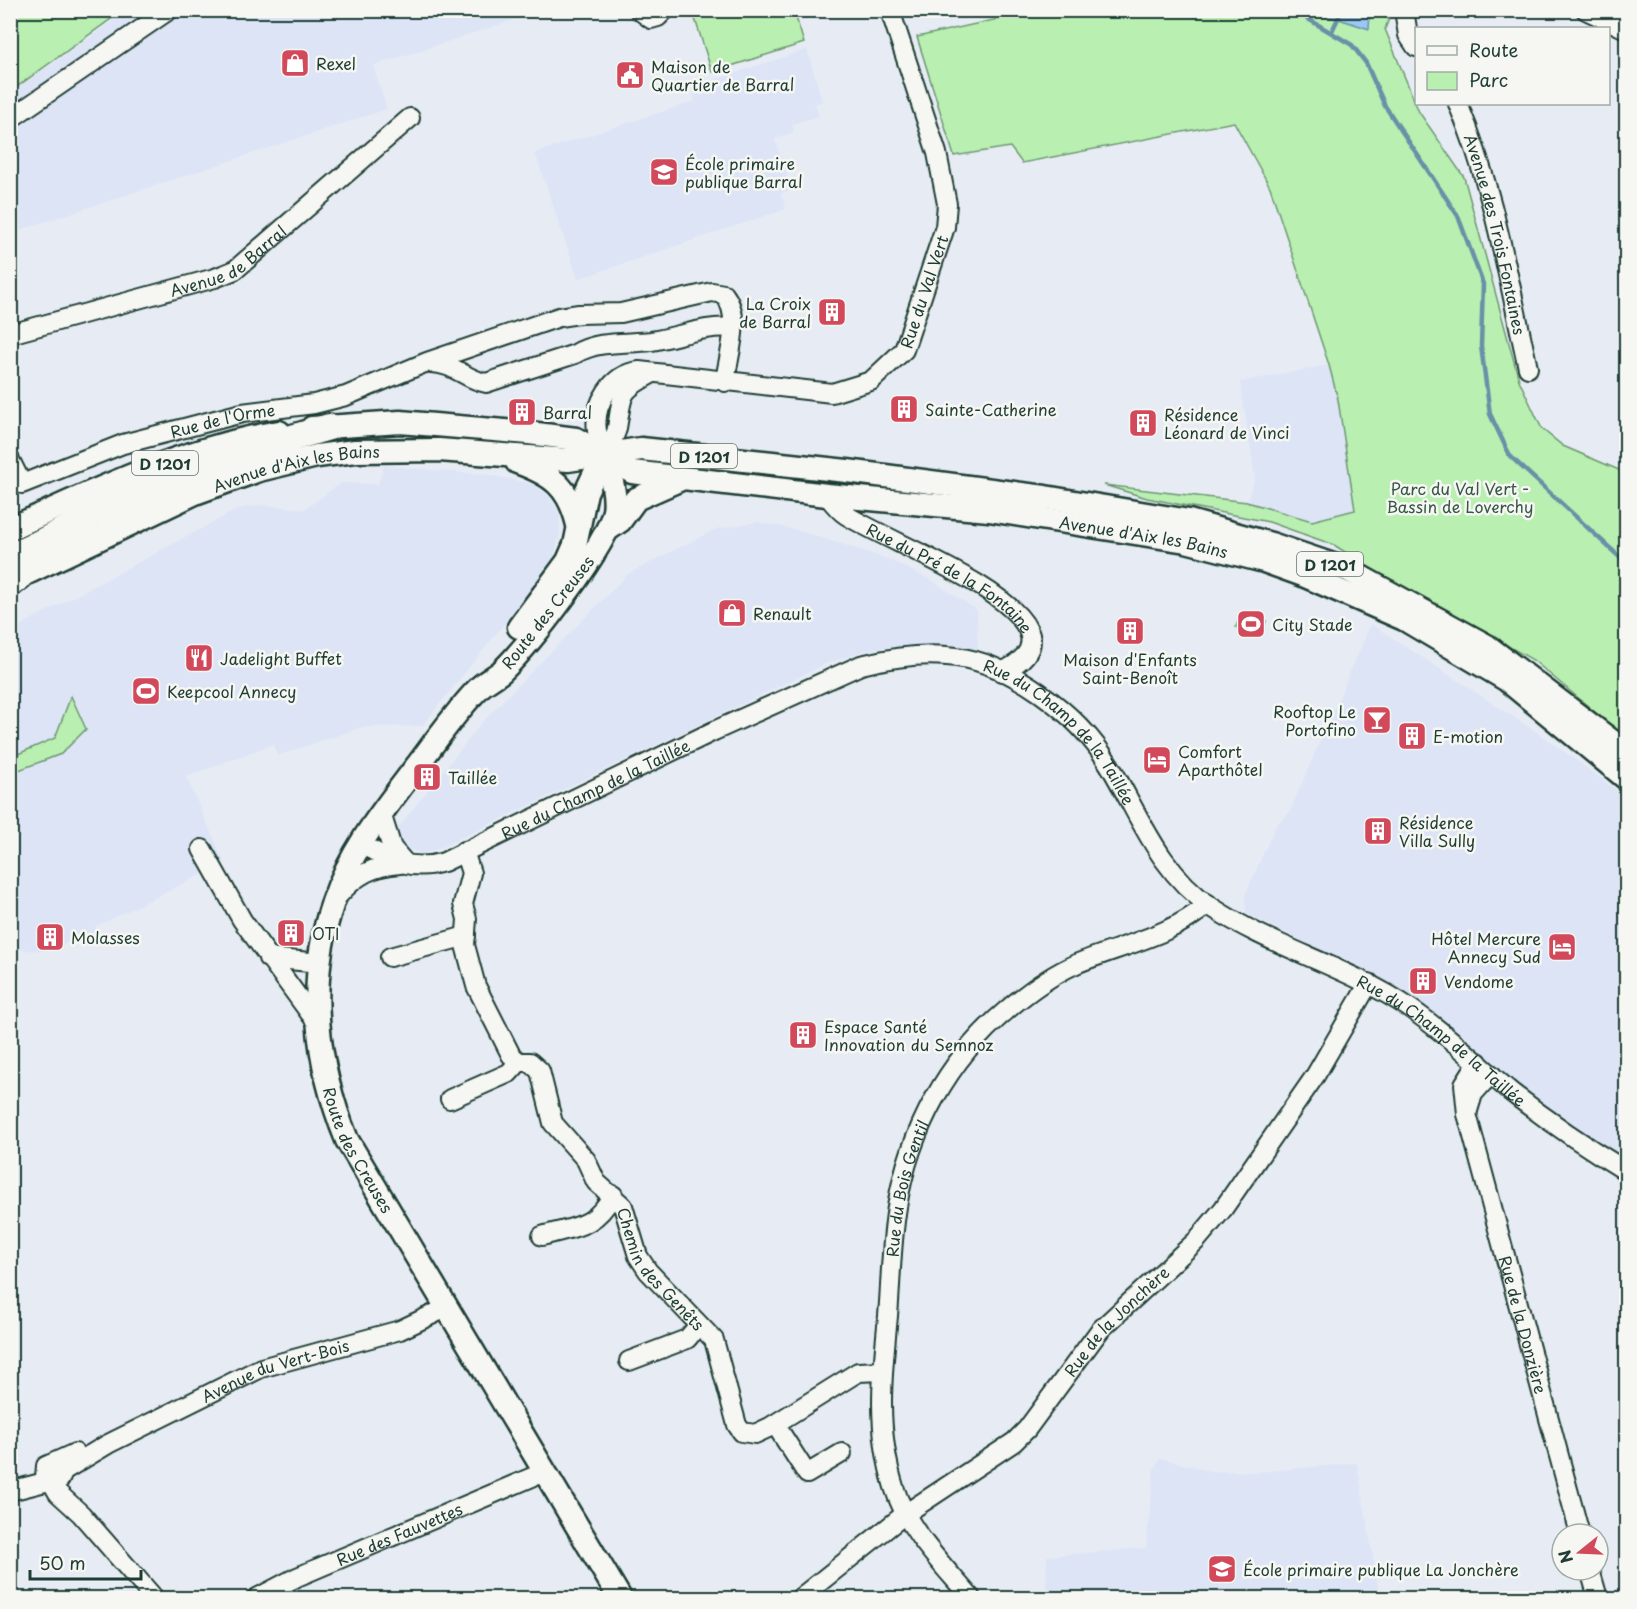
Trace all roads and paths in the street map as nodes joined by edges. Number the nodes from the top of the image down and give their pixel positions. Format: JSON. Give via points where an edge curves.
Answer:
{"nodes":[{"id":1,"x":169,"y":10,"type":"edge"},
{"id":2,"x":639,"y":10,"type":"edge"},
{"id":3,"x":665,"y":10,"type":"edge"},
{"id":4,"x":890,"y":10,"type":"edge"},
{"id":5,"x":1404,"y":10,"type":"edge"},
{"id":6,"x":1586,"y":10,"type":"edge"},
{"id":7,"x":1626,"y":28,"type":"edge"},
{"id":8,"x":1415,"y":45,"type":"edge"},
{"id":9,"x":1458,"y":105,"type":"edge"},
{"id":10,"x":410,"y":118,"type":"dead end"},
{"id":11,"x":10,"y":119,"type":"edge"},
{"id":12,"x":733,"y":328,"type":"junction"},
{"id":13,"x":10,"y":334,"type":"edge"},
{"id":14,"x":427,"y":362,"type":"junction"},
{"id":15,"x":1528,"y":368,"type":"dead end"},
{"id":16,"x":725,"y":382,"type":"junction"},
{"id":17,"x":329,"y":427,"type":"junction"},
{"id":18,"x":496,"y":454,"type":"junction"},
{"id":19,"x":604,"y":454,"type":"junction"},
{"id":20,"x":10,"y":460,"type":"edge"},
{"id":21,"x":679,"y":480,"type":"junction"},
{"id":22,"x":827,"y":495,"type":"junction"},
{"id":23,"x":578,"y":528,"type":"junction"},
{"id":24,"x":10,"y":529,"type":"edge"},
{"id":25,"x":606,"y":530,"type":"junction"},
{"id":26,"x":13,"y":575,"type":"edge"},
{"id":27,"x":1002,"y":672,"type":"junction"},
{"id":28,"x":481,"y":687,"type":"junction"},
{"id":29,"x":1626,"y":752,"type":"edge"},
{"id":30,"x":1626,"y":778,"type":"edge"},
{"id":31,"x":381,"y":813,"type":"junction"},
{"id":32,"x":361,"y":844,"type":"junction"},
{"id":33,"x":202,"y":849,"type":"dead end"},
{"id":34,"x":464,"y":851,"type":"junction"},
{"id":35,"x":405,"y":863,"type":"junction"},
{"id":36,"x":333,"y":902,"type":"junction"},
{"id":37,"x":1208,"y":904,"type":"junction"},
{"id":38,"x":466,"y":936,"type":"junction"},
{"id":39,"x":390,"y":957,"type":"dead end"},
{"id":40,"x":268,"y":958,"type":"junction"},
{"id":41,"x":320,"y":963,"type":"junction"},
{"id":42,"x":1369,"y":983,"type":"junction"},
{"id":43,"x":317,"y":1023,"type":"junction"},
{"id":44,"x":519,"y":1062,"type":"junction"},
{"id":45,"x":1485,"y":1068,"type":"junction"},
{"id":46,"x":450,"y":1099,"type":"dead end"},
{"id":47,"x":1626,"y":1171,"type":"edge"},
{"id":48,"x":614,"y":1195,"type":"junction"},
{"id":49,"x":542,"y":1236,"type":"dead end"},
{"id":50,"x":446,"y":1308,"type":"junction"},
{"id":51,"x":699,"y":1325,"type":"junction"},
{"id":52,"x":629,"y":1361,"type":"dead end"},
{"id":53,"x":883,"y":1371,"type":"junction"},
{"id":54,"x":775,"y":1424,"type":"junction"},
{"id":55,"x":842,"y":1453,"type":"dead end"},
{"id":56,"x":54,"y":1472,"type":"junction"},
{"id":57,"x":544,"y":1472,"type":"junction"},
{"id":58,"x":10,"y":1482,"type":"edge"},
{"id":59,"x":10,"y":1491,"type":"edge"},
{"id":60,"x":905,"y":1514,"type":"junction"},
{"id":61,"x":1577,"y":1522,"type":"edge"},
{"id":62,"x":1593,"y":1582,"type":"edge"},
{"id":63,"x":154,"y":1599,"type":"edge"},
{"id":64,"x":257,"y":1599,"type":"edge"},
{"id":65,"x":621,"y":1599,"type":"edge"},
{"id":66,"x":800,"y":1599,"type":"edge"},
{"id":67,"x":971,"y":1599,"type":"edge"},
{"id":68,"x":1598,"y":1599,"type":"edge"}],
"edges":[{"from":1,"to":11,"type":"street"},
{"from":2,"to":3,"type":"street","via":[[651,19]]},
{"from":4,"to":16,"type":"street","name":"Rue du Val Vert","via":[[938,153],[946,194],[945,227],[909,339],[885,370],[871,381],[845,390],[818,393]]},
{"from":5,"to":8,"type":"street","via":[[1408,34]]},
{"from":6,"to":7,"type":"street"},
{"from":9,"to":15,"type":"street","name":"Avenue des Trois Fontaines","via":[[1477,148]]},
{"from":10,"to":13,"type":"street","name":"Avenue de Barral","via":[[235,270]]},
{"from":12,"to":14,"type":"street","via":[[704,328],[652,340],[586,347],[486,383],[451,365]]},
{"from":12,"to":14,"type":"street","name":"Rue de l'Orme","via":[[730,302],[724,294],[712,292],[621,313],[559,317]]},
{"from":12,"to":16,"type":"street","name":"Rue de l'Orme"},
{"from":14,"to":20,"type":"street","name":"Rue de l'Orme","via":[[332,400],[242,413],[123,444],[22,484]]},
{"from":16,"to":19,"type":"street","name":"Rue du Val Vert","via":[[639,371],[626,374],[604,394],[597,429]]},
{"from":17,"to":19,"type":"main road","name":"Avenue d'Aix les Bains","number":"D 1201","via":[[400,422],[508,430],[576,440]]},
{"from":17,"to":24,"type":"main road","name":"Avenue d'Aix les Bains","number":"D 1201","via":[[268,434],[217,446],[123,480]]},
{"from":17,"to":26,"type":"highway","via":[[278,441],[184,476],[99,513]]},
{"from":18,"to":19,"type":"main road","name":"Avenue d'Aix les Bains","number":"D 1201","via":[[568,460]]},
{"from":18,"to":23,"type":"main road","name":"Route des Creuses","via":[[537,469],[557,482],[568,495]]},
{"from":18,"to":26,"type":"main road","name":"Avenue d'Aix les Bains","number":"D 1201","via":[[395,450],[287,462],[195,493]]},
{"from":19,"to":21,"type":"main road","name":"Avenue d'Aix les Bains","number":"D 1201","via":[[632,472]]},
{"from":19,"to":23,"type":"main road","name":"Route des Creuses","via":[[586,492]]},
{"from":19,"to":25,"type":"main road","name":"Route des Creuses","via":[[615,495],[614,511]]},
{"from":19,"to":29,"type":"main road","name":"Avenue d'Aix les Bains","number":"D 1201","via":[[641,450],[1045,497],[1189,521],[1270,544],[1348,570],[1487,646]]},
{"from":21,"to":22,"type":"main road","name":"Avenue d'Aix les Bains","number":"D 1201"},
{"from":21,"to":25,"type":"main road","name":"Route des Creuses","via":[[636,499],[621,521]]},
{"from":22,"to":27,"type":"street","name":"Rue du Pré de la Fontaine","via":[[844,514],[973,583],[1014,613],[1028,630],[1030,643],[1021,661]]},
{"from":22,"to":30,"type":"main road","name":"Avenue d'Aix les Bains","number":"D 1201","via":[[1090,524],[1186,541],[1264,561],[1336,587],[1404,619],[1507,680]]},
{"from":23,"to":28,"type":"main road","name":"Route des Creuses","via":[[568,561],[492,662]]},
{"from":25,"to":28,"type":"main road","name":"Route des Creuses","via":[[559,602],[503,670]]},
{"from":27,"to":34,"type":"street","name":"Rue du Champ de la Taillée","via":[[948,656],[886,659],[861,665]]},
{"from":27,"to":37,"type":"street","name":"Rue du Champ de la Taillée","via":[[1047,699],[1095,743],[1153,846]]},
{"from":28,"to":31,"type":"main road","name":"Route des Creuses"},
{"from":31,"to":32,"type":"main road","name":"Route des Creuses"},
{"from":31,"to":35,"type":"street","via":[[392,848]]},
{"from":32,"to":35,"type":"street","name":"Rue du Champ de la Taillée"},
{"from":32,"to":36,"type":"main road","name":"Route des Creuses"},
{"from":33,"to":40,"type":"street"},
{"from":34,"to":35,"type":"street","name":"Rue du Champ de la Taillée","via":[[425,867]]},
{"from":34,"to":38,"type":"street","name":"Chemin des Genêts","via":[[471,873],[463,904]]},
{"from":35,"to":36,"type":"street","name":"Rue du Champ de la Taillée","via":[[364,872]]},
{"from":36,"to":41,"type":"main road","name":"Route des Creuses"},
{"from":37,"to":42,"type":"street","name":"Rue du Champ de la Taillée","via":[[1246,927]]},
{"from":37,"to":53,"type":"street","name":"Rue du Bois Gentil","via":[[1172,927],[1074,965],[1026,995],[987,1029],[947,1076],[916,1135],[897,1208]]},
{"from":38,"to":39,"type":"street"},
{"from":38,"to":44,"type":"street","name":"Chemin des Genêts","via":[[476,986],[510,1055]]},
{"from":40,"to":41,"type":"street"},
{"from":40,"to":43,"type":"street"},
{"from":41,"to":43,"type":"main road","name":"Route des Creuses"},
{"from":42,"to":45,"type":"street","name":"Rue du Champ de la Taillée","via":[[1411,1009]]},
{"from":42,"to":60,"type":"street","name":"Rue de la Jonchère","via":[[1315,1076],[1223,1209],[1196,1241],[1119,1309],[1014,1442]]},
{"from":43,"to":50,"type":"main road","name":"Route des Creuses","via":[[331,1100],[347,1140]]},
{"from":44,"to":46,"type":"street","via":[[509,1073]]},
{"from":44,"to":48,"type":"street","name":"Chemin des Genêts","via":[[530,1062],[540,1071],[553,1123],[586,1161],[596,1182]]},
{"from":45,"to":47,"type":"street","name":"Rue du Champ de la Taillée","via":[[1545,1118]]},
{"from":45,"to":61,"type":"street","name":"Rue de la Donzière","via":[[1464,1084],[1467,1114]]},
{"from":48,"to":49,"type":"street","via":[[602,1214],[590,1222]]},
{"from":48,"to":51,"type":"street","name":"Chemin des Genêts","via":[[623,1206],[638,1256]]},
{"from":50,"to":56,"type":"street","name":"Avenue du Vert-Bois","via":[[400,1330],[261,1368]]},
{"from":50,"to":57,"type":"main road","name":"Route des Creuses"},
{"from":51,"to":52,"type":"street","via":[[687,1339]]},
{"from":51,"to":54,"type":"street","name":"Chemin des Genêts","via":[[714,1340],[742,1432],[755,1434]]},
{"from":53,"to":54,"type":"street","name":"Chemin des Genêts","via":[[858,1372]]},
{"from":53,"to":60,"type":"street","name":"Rue du Bois Gentil","via":[[882,1434],[892,1480]]},
{"from":54,"to":55,"type":"street","via":[[807,1474]]},
{"from":56,"to":58,"type":"street","name":"Avenue du Vert-Bois"},
{"from":56,"to":59,"type":"street","name":"Avenue du Vert-Bois"},
{"from":56,"to":63,"type":"street","via":[[81,1514]]},
{"from":57,"to":64,"type":"street","name":"Rue des Fauvettes","via":[[297,1577]]},
{"from":57,"to":65,"type":"main road","name":"Route des Creuses"},
{"from":60,"to":66,"type":"street","name":"Rue de la Jonchère"},
{"from":60,"to":67,"type":"street","name":"Rue du Bois Gentil"},
{"from":62,"to":68,"type":"street"}]}
